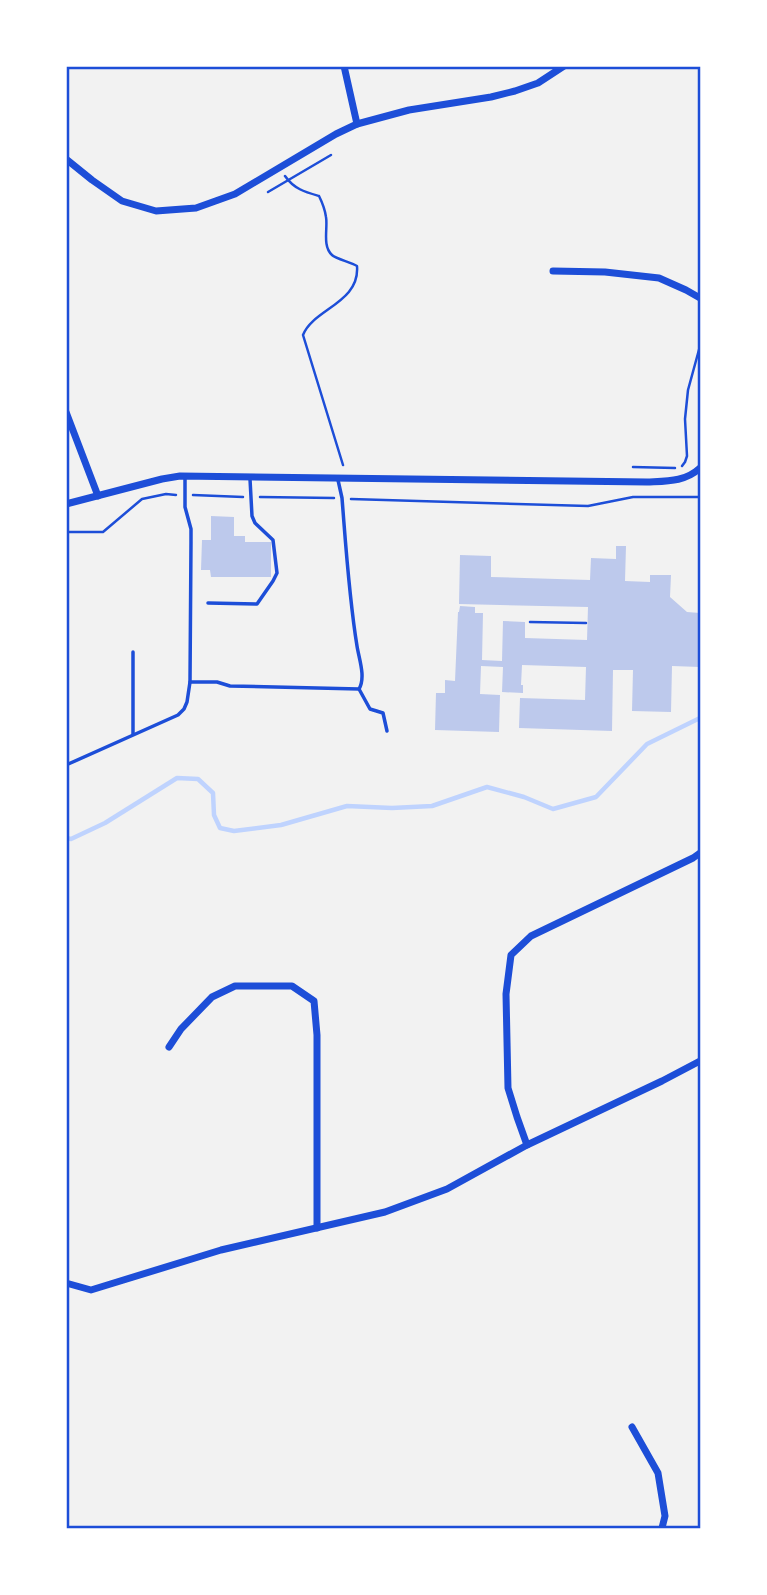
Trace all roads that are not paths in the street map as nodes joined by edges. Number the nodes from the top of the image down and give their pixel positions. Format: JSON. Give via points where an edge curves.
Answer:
{"nodes":[{"id":1,"x":344,"y":66,"type":"edge"},
{"id":2,"x":564,"y":66,"type":"edge"},
{"id":3,"x":357,"y":124,"type":"junction"},
{"id":4,"x":66,"y":159,"type":"edge"},
{"id":5,"x":553,"y":271,"type":"dead end"},
{"id":6,"x":701,"y":298,"type":"edge"},
{"id":7,"x":66,"y":412,"type":"edge"},
{"id":8,"x":701,"y":468,"type":"edge"},
{"id":9,"x":185,"y":476,"type":"junction"},
{"id":10,"x":250,"y":477,"type":"junction"},
{"id":11,"x":337,"y":478,"type":"junction"},
{"id":12,"x":98,"y":496,"type":"junction"},
{"id":13,"x":66,"y":504,"type":"edge"},
{"id":14,"x":208,"y":603,"type":"dead end"},
{"id":15,"x":133,"y":652,"type":"dead end"},
{"id":16,"x":191,"y":682,"type":"junction"},
{"id":17,"x":359,"y":689,"type":"junction"},
{"id":18,"x":387,"y":731,"type":"dead end"},
{"id":19,"x":133,"y":735,"type":"junction"},
{"id":20,"x":66,"y":765,"type":"edge"},
{"id":21,"x":701,"y":853,"type":"edge"},
{"id":22,"x":169,"y":1047,"type":"dead end"},
{"id":23,"x":701,"y":1061,"type":"edge"},
{"id":24,"x":527,"y":1145,"type":"junction"},
{"id":25,"x":317,"y":1228,"type":"junction"},
{"id":26,"x":66,"y":1283,"type":"edge"},
{"id":27,"x":632,"y":1427,"type":"dead end"},
{"id":28,"x":662,"y":1528,"type":"edge"}],
"edges":[{"from":1,"to":3,"type":"street"},
{"from":2,"to":3,"type":"street","via":[[515,91]]},
{"from":3,"to":4,"type":"street","via":[[235,194],[196,208],[156,211],[122,201]]},
{"from":5,"to":6,"type":"street","via":[[659,278]]},
{"from":7,"to":12,"type":"street"},
{"from":8,"to":11,"type":"street","via":[[687,478],[647,482]]},
{"from":9,"to":10,"type":"street"},
{"from":9,"to":12,"type":"street"},
{"from":9,"to":16,"type":"lane","via":[[185,508],[191,529]]},
{"from":10,"to":11,"type":"street"},
{"from":10,"to":14,"type":"lane","via":[[252,516],[273,540],[277,573],[257,604]]},
{"from":11,"to":17,"type":"lane","via":[[362,672]]},
{"from":12,"to":13,"type":"street"},
{"from":15,"to":19,"type":"lane"},
{"from":16,"to":17,"type":"lane"},
{"from":16,"to":19,"type":"lane","via":[[178,715]]},
{"from":17,"to":18,"type":"lane","via":[[370,709],[383,713]]},
{"from":19,"to":20,"type":"lane"},
{"from":21,"to":24,"type":"street","via":[[531,936],[511,955],[506,994],[508,1088]]},
{"from":22,"to":25,"type":"street","via":[[212,997],[235,986],[292,986],[314,1001]]},
{"from":23,"to":24,"type":"street"},
{"from":24,"to":25,"type":"street","via":[[447,1189],[385,1212]]},
{"from":25,"to":26,"type":"street","via":[[220,1250],[91,1290]]},
{"from":27,"to":28,"type":"street","via":[[658,1473],[665,1516]]}]}
